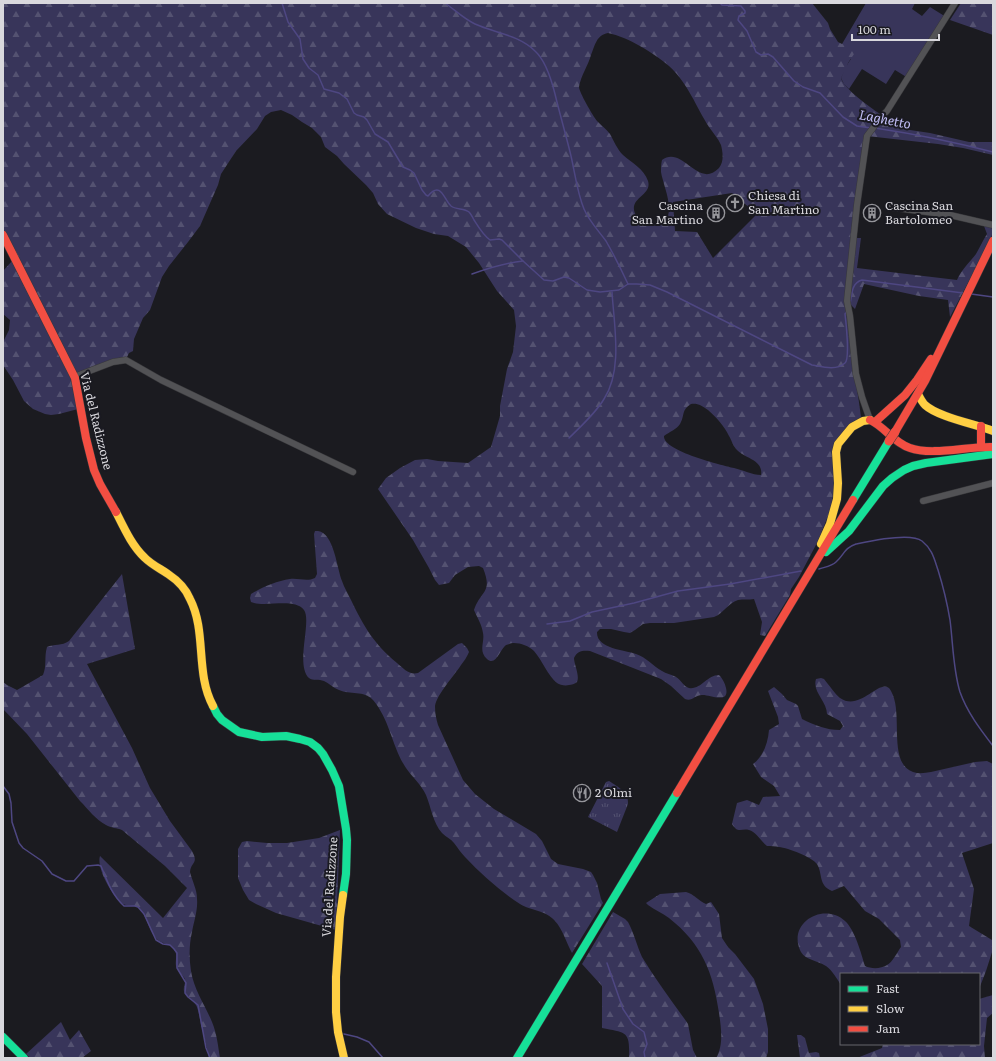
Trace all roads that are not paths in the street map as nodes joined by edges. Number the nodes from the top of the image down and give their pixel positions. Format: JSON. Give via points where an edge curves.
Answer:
{"nodes":[{"id":1,"x":955,"y":3,"type":"edge"},
{"id":2,"x":888,"y":207,"type":"dead end"},
{"id":3,"x":993,"y":225,"type":"edge"},
{"id":4,"x":3,"y":235,"type":"edge"},
{"id":5,"x":993,"y":241,"type":"edge"},
{"id":6,"x":961,"y":308,"type":"junction"},
{"id":7,"x":75,"y":378,"type":"junction"},
{"id":8,"x":918,"y":394,"type":"junction"},
{"id":9,"x":872,"y":421,"type":"junction"},
{"id":10,"x":981,"y":426,"type":"junction"},
{"id":11,"x":993,"y":430,"type":"edge"},
{"id":12,"x":982,"y":446,"type":"junction"},
{"id":13,"x":993,"y":447,"type":"edge"},
{"id":14,"x":993,"y":454,"type":"edge"},
{"id":15,"x":353,"y":472,"type":"dead end"},
{"id":16,"x":993,"y":483,"type":"edge"},
{"id":17,"x":923,"y":501,"type":"dead end"},
{"id":18,"x":814,"y":565,"type":"junction"},
{"id":19,"x":797,"y":594,"type":"junction"},
{"id":20,"x":3,"y":1037,"type":"edge"},
{"id":21,"x":24,"y":1058,"type":"edge"},
{"id":22,"x":344,"y":1058,"type":"edge"},
{"id":23,"x":517,"y":1058,"type":"edge"}],
"edges":[{"from":1,"to":9,"type":"street","via":[[887,111],[867,136],[846,301],[856,374]]},
{"from":2,"to":3,"type":"street","via":[[950,215]]},
{"from":4,"to":7,"type":"main road","name":"Via del Radizzone"},
{"from":5,"to":6,"type":"main road"},
{"from":6,"to":8,"type":"main road"},
{"from":6,"to":9,"type":"main road","via":[[913,386],[901,400]]},
{"from":7,"to":15,"type":"street","via":[[113,362],[126,360],[168,383]]},
{"from":7,"to":22,"type":"main road","name":"Via del Radizzone","via":[[94,470],[105,494],[142,555],[170,575],[191,600],[199,631],[206,688],[217,714],[239,732],[262,737],[286,736],[310,742],[323,754],[339,786],[347,850],[340,917],[336,1012]]},
{"from":8,"to":10,"type":"main road","via":[[924,404],[934,411]]},
{"from":8,"to":18,"type":"main road","bridge":true},
{"from":9,"to":12,"type":"main road","via":[[917,450]]},
{"from":9,"to":19,"type":"main road","via":[[863,421],[852,427],[838,444],[838,490],[834,511],[821,545],[796,587]]},
{"from":10,"to":11,"type":"main road"},
{"from":10,"to":12,"type":"main road"},
{"from":12,"to":13,"type":"main road"},
{"from":14,"to":18,"type":"main road","via":[[922,464],[896,474],[881,488],[849,531]]},
{"from":16,"to":17,"type":"street"},
{"from":18,"to":19,"type":"main road"},
{"from":19,"to":23,"type":"main road"},
{"from":20,"to":21,"type":"main road"}]}
